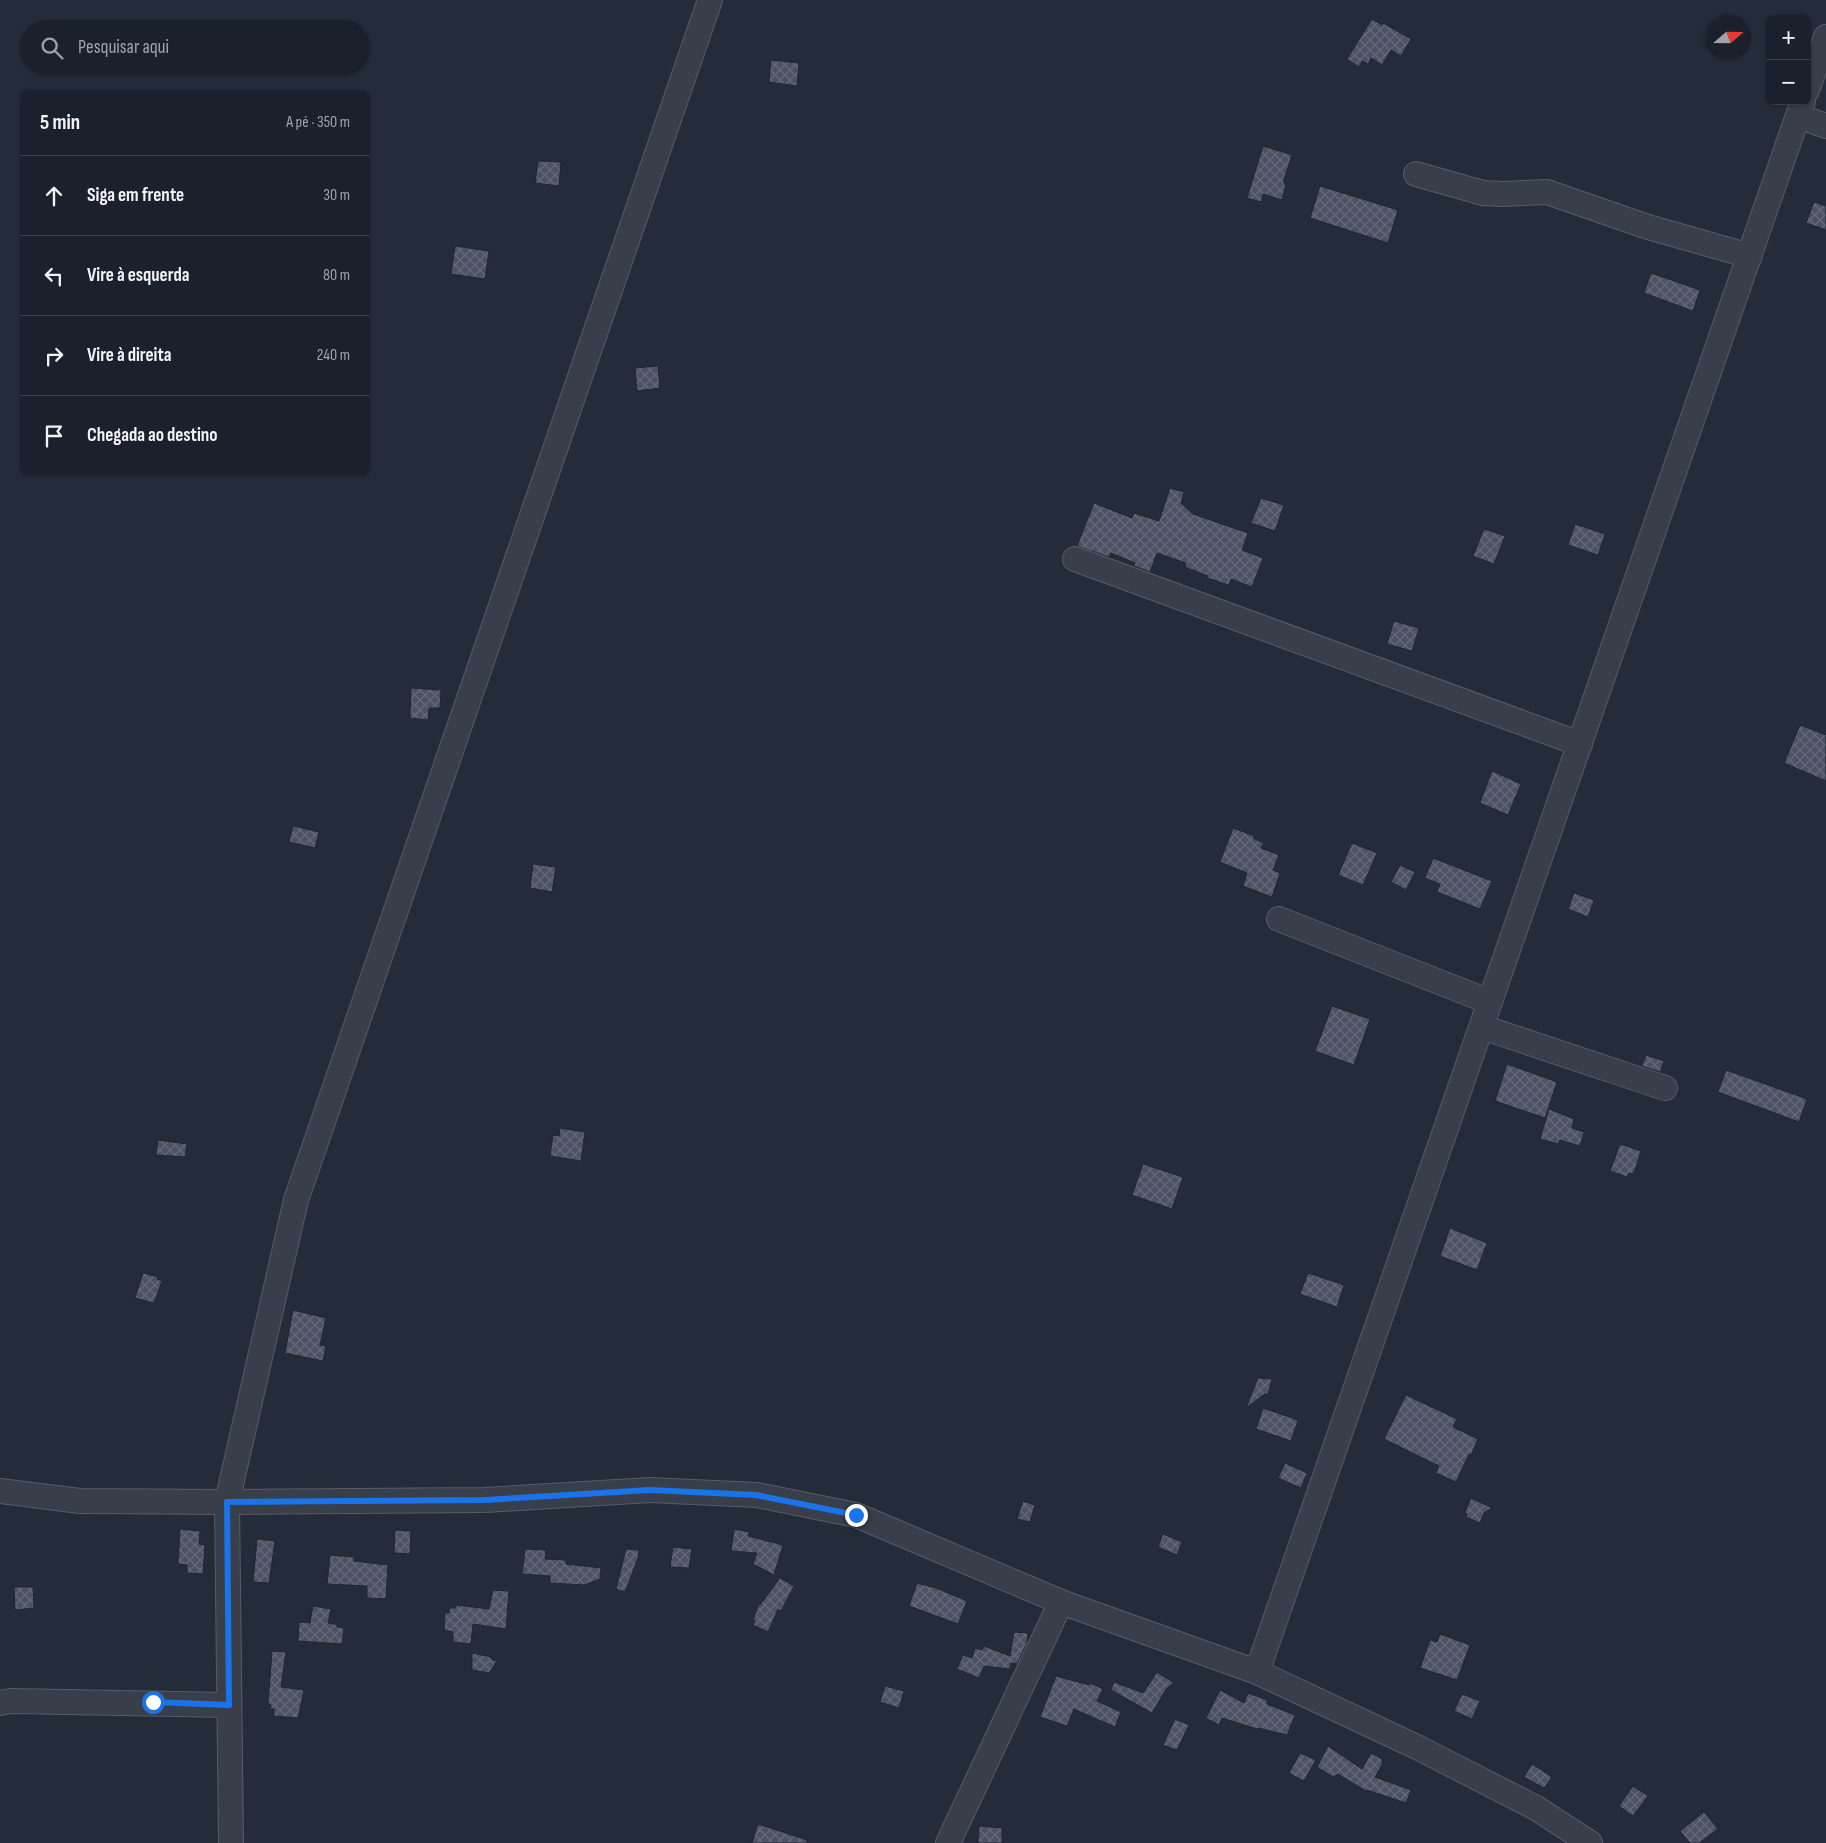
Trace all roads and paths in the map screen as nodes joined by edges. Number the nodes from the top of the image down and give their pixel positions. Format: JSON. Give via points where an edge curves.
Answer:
{"nodes":[{"id":1,"x":710,"y":0,"type":"edge"},
{"id":2,"x":1826,"y":36,"type":"edge"},
{"id":3,"x":1811,"y":79,"type":"edge"},
{"id":4,"x":1801,"y":109,"type":"edge"},
{"id":5,"x":1826,"y":126,"type":"edge"},
{"id":6,"x":1416,"y":174,"type":"dead end"},
{"id":7,"x":1750,"y":256,"type":"junction"},
{"id":8,"x":1074,"y":560,"type":"dead end"},
{"id":9,"x":1580,"y":744,"type":"junction"},
{"id":10,"x":1279,"y":919,"type":"dead end"},
{"id":11,"x":1490,"y":1002,"type":"junction"},
{"id":12,"x":1482,"y":1027,"type":"junction"},
{"id":13,"x":1665,"y":1088,"type":"dead end"},
{"id":14,"x":0,"y":1492,"type":"edge"},
{"id":15,"x":227,"y":1502,"type":"junction"},
{"id":16,"x":1061,"y":1602,"type":"junction"},
{"id":17,"x":1258,"y":1672,"type":"junction"},
{"id":18,"x":0,"y":1703,"type":"edge"},
{"id":19,"x":229,"y":1705,"type":"junction"},
{"id":20,"x":231,"y":1843,"type":"edge"},
{"id":21,"x":948,"y":1843,"type":"edge"},
{"id":22,"x":1590,"y":1843,"type":"edge"}],
"edges":[{"from":1,"to":15,"type":"street","via":[[296,1200]]},
{"from":2,"to":3,"type":"street"},
{"from":4,"to":5,"type":"street"},
{"from":4,"to":7,"type":"street"},
{"from":6,"to":7,"type":"street","via":[[1483,193],[1547,192],[1648,227]]},
{"from":7,"to":9,"type":"street"},
{"from":8,"to":9,"type":"street"},
{"from":9,"to":11,"type":"street"},
{"from":10,"to":11,"type":"street"},
{"from":11,"to":12,"type":"street"},
{"from":12,"to":13,"type":"street"},
{"from":12,"to":17,"type":"street"},
{"from":14,"to":15,"type":"street","via":[[80,1501]]},
{"from":15,"to":16,"type":"street","via":[[485,1500],[650,1490],[756,1495],[856,1515]]},
{"from":15,"to":19,"type":"street"},
{"from":16,"to":17,"type":"street"},
{"from":16,"to":21,"type":"street"},
{"from":17,"to":22,"type":"street","via":[[1536,1808]]},
{"from":18,"to":19,"type":"street"},
{"from":19,"to":20,"type":"street"}]}
